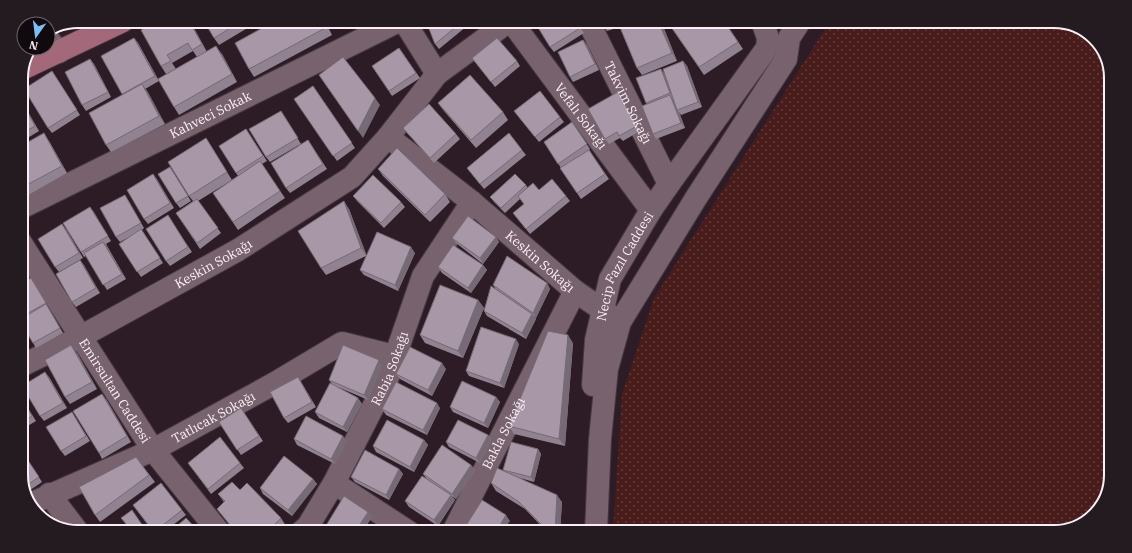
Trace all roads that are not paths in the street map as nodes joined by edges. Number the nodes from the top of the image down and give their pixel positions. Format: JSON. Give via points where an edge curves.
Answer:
{"nodes":[{"id":1,"x":103,"y":28,"type":"edge"},
{"id":2,"x":385,"y":28,"type":"edge"},
{"id":3,"x":408,"y":28,"type":"edge"},
{"id":4,"x":500,"y":28,"type":"edge"},
{"id":5,"x":515,"y":28,"type":"edge"},
{"id":6,"x":591,"y":28,"type":"edge"},
{"id":7,"x":782,"y":28,"type":"edge"},
{"id":8,"x":791,"y":28,"type":"edge"},
{"id":9,"x":765,"y":30,"type":"edge"},
{"id":10,"x":56,"y":44,"type":"edge"},
{"id":11,"x":39,"y":56,"type":"edge"},
{"id":12,"x":31,"y":63,"type":"edge"},
{"id":13,"x":438,"y":74,"type":"junction"},
{"id":14,"x":388,"y":137,"type":"junction"},
{"id":15,"x":668,"y":184,"type":"junction"},
{"id":16,"x":472,"y":202,"type":"junction"},
{"id":17,"x":28,"y":205,"type":"edge"},
{"id":18,"x":651,"y":210,"type":"junction"},
{"id":19,"x":28,"y":254,"type":"edge"},
{"id":20,"x":575,"y":290,"type":"junction"},
{"id":21,"x":602,"y":311,"type":"junction"},
{"id":22,"x":620,"y":322,"type":"junction"},
{"id":23,"x":82,"y":336,"type":"junction"},
{"id":24,"x":394,"y":356,"type":"junction"},
{"id":25,"x":28,"y":363,"type":"edge"},
{"id":26,"x":154,"y":450,"type":"junction"},
{"id":27,"x":334,"y":483,"type":"junction"},
{"id":28,"x":49,"y":494,"type":"junction"},
{"id":29,"x":35,"y":501,"type":"edge"},
{"id":30,"x":73,"y":525,"type":"edge"},
{"id":31,"x":213,"y":525,"type":"edge"},
{"id":32,"x":309,"y":525,"type":"edge"},
{"id":33,"x":398,"y":525,"type":"edge"},
{"id":34,"x":457,"y":525,"type":"edge"},
{"id":35,"x":583,"y":525,"type":"edge"},
{"id":36,"x":596,"y":525,"type":"edge"}],
"edges":[{"from":1,"to":10,"type":"main road"},
{"from":2,"to":17,"type":"street","name":"Kahveci Sokak"},
{"from":3,"to":13,"type":"street"},
{"from":4,"to":13,"type":"street","name":"Keskin Sokağı"},
{"from":5,"to":18,"type":"street","name":"Vefalı Sokağı"},
{"from":6,"to":15,"type":"street","name":"Takvim Sokağı"},
{"from":7,"to":9,"type":"street","name":"Necip Fazıl Caddesi"},
{"from":8,"to":22,"type":"street","name":"Necip Fazıl Caddesi","via":[[786,59]]},
{"from":9,"to":15,"type":"street","name":"Necip Fazıl Caddesi","via":[[767,48]]},
{"from":11,"to":12,"type":"main road"},
{"from":13,"to":14,"type":"street","name":"Keskin Sokağı"},
{"from":14,"to":16,"type":"street","name":"Keskin Sokağı"},
{"from":14,"to":23,"type":"street","name":"Keskin Sokağı","via":[[352,177],[238,250]]},
{"from":15,"to":18,"type":"street","name":"Necip Fazıl Caddesi"},
{"from":16,"to":20,"type":"street","name":"Keskin Sokağı"},
{"from":16,"to":24,"type":"street","name":"Rabia Sokağı","via":[[423,276]]},
{"from":18,"to":21,"type":"street","name":"Necip Fazıl Caddesi","via":[[610,279]]},
{"from":19,"to":23,"type":"street","name":"Emirsultan Caddesi"},
{"from":20,"to":21,"type":"street","name":"Keskin Sokağı"},
{"from":20,"to":34,"type":"street","name":"Bakla Sokağı"},
{"from":21,"to":22,"type":"street","name":"Keskin Sokağı"},
{"from":21,"to":35,"type":"street","name":"Necip Fazıl Caddesi","via":[[596,340]]},
{"from":22,"to":36,"type":"street","name":"Necip Fazıl Caddesi","via":[[607,369],[600,439]]},
{"from":23,"to":25,"type":"street","name":"Keskin Sokağı"},
{"from":23,"to":26,"type":"street","name":"Emirsultan Caddesi"},
{"from":24,"to":26,"type":"street","name":"Tatlıcak Sokağı","via":[[342,343]]},
{"from":24,"to":27,"type":"street","name":"Rabia Sokağı","via":[[387,380]]},
{"from":26,"to":28,"type":"street","name":"Tatlıcak Sokağı"},
{"from":26,"to":31,"type":"street","name":"Emirsultan Caddesi"},
{"from":27,"to":32,"type":"street","name":"Rabia Sokağı"},
{"from":27,"to":33,"type":"street"},
{"from":28,"to":29,"type":"street","name":"Tatlıcak Sokağı"},
{"from":28,"to":30,"type":"street"}]}
